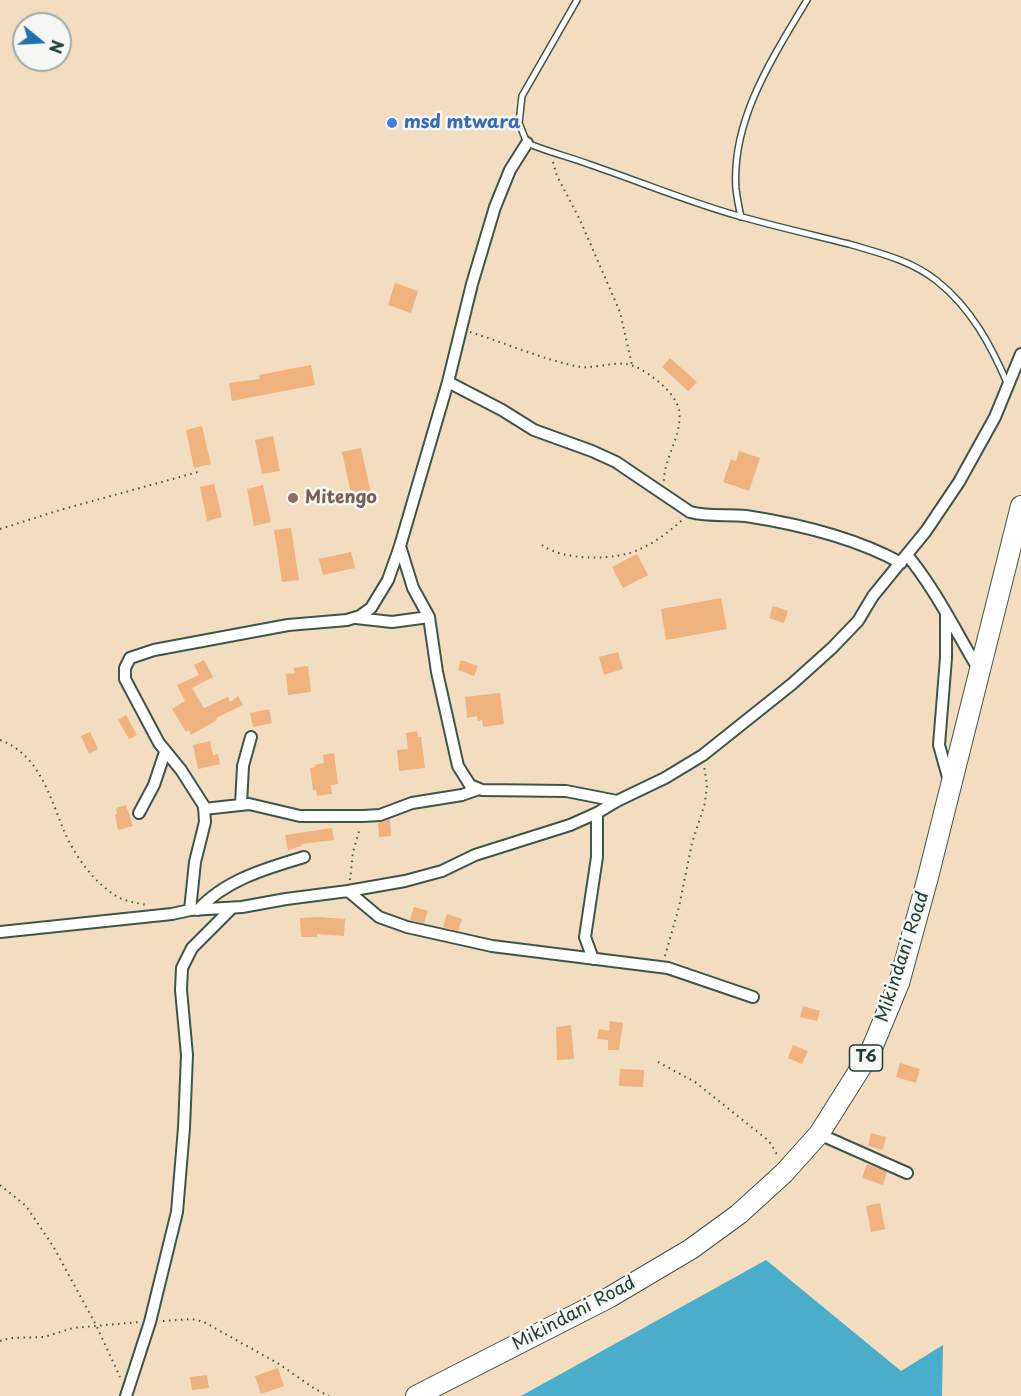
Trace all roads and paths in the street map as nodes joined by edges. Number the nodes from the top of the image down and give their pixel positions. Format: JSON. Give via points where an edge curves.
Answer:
{"nodes":[{"id":1,"x":577,"y":0,"type":"edge"},
{"id":2,"x":807,"y":0,"type":"edge"},
{"id":3,"x":527,"y":143,"type":"junction"},
{"id":4,"x":551,"y":153,"type":"junction"},
{"id":5,"x":741,"y":217,"type":"junction"},
{"id":6,"x":461,"y":329,"type":"junction"},
{"id":7,"x":1021,"y":354,"type":"edge"},
{"id":8,"x":633,"y":366,"type":"junction"},
{"id":9,"x":448,"y":382,"type":"junction"},
{"id":10,"x":1009,"y":386,"type":"junction"},
{"id":11,"x":198,"y":472,"type":"dead end"},
{"id":12,"x":669,"y":499,"type":"junction"},
{"id":13,"x":1021,"y":506,"type":"edge"},
{"id":14,"x":690,"y":512,"type":"junction"},
{"id":15,"x":0,"y":529,"type":"edge"},
{"id":16,"x":542,"y":544,"type":"dead end"},
{"id":17,"x":400,"y":546,"type":"junction"},
{"id":18,"x":904,"y":559,"type":"junction"},
{"id":19,"x":946,"y":615,"type":"junction"},
{"id":20,"x":429,"y":617,"type":"junction"},
{"id":21,"x":356,"y":618,"type":"junction"},
{"id":22,"x":979,"y":671,"type":"junction"},
{"id":23,"x":251,"y":737,"type":"dead end"},
{"id":24,"x":0,"y":740,"type":"edge"},
{"id":25,"x":165,"y":752,"type":"junction"},
{"id":26,"x":703,"y":755,"type":"junction"},
{"id":27,"x":951,"y":787,"type":"junction"},
{"id":28,"x":479,"y":789,"type":"junction"},
{"id":29,"x":617,"y":801,"type":"junction"},
{"id":30,"x":241,"y":805,"type":"junction"},
{"id":31,"x":204,"y":809,"type":"junction"},
{"id":32,"x":139,"y":813,"type":"dead end"},
{"id":33,"x":597,"y":813,"type":"junction"},
{"id":34,"x":363,"y":816,"type":"junction"},
{"id":35,"x":304,"y":857,"type":"dead end"},
{"id":36,"x":348,"y":891,"type":"junction"},
{"id":37,"x":231,"y":909,"type":"junction"},
{"id":38,"x":194,"y":910,"type":"junction"},
{"id":39,"x":172,"y":914,"type":"junction"},
{"id":40,"x":0,"y":932,"type":"edge"},
{"id":41,"x":593,"y":960,"type":"junction"},
{"id":42,"x":662,"y":967,"type":"junction"},
{"id":43,"x":753,"y":997,"type":"dead end"},
{"id":44,"x":658,"y":1062,"type":"dead end"},
{"id":45,"x":819,"y":1134,"type":"junction"},
{"id":46,"x":784,"y":1173,"type":"junction"},
{"id":47,"x":908,"y":1173,"type":"dead end"},
{"id":48,"x":0,"y":1185,"type":"edge"},
{"id":49,"x":150,"y":1322,"type":"junction"},
{"id":50,"x":96,"y":1325,"type":"junction"},
{"id":51,"x":0,"y":1341,"type":"edge"},
{"id":52,"x":126,"y":1394,"type":"edge"},
{"id":53,"x":329,"y":1396,"type":"edge"},
{"id":54,"x":416,"y":1396,"type":"edge"}],
"edges":[{"from":1,"to":3,"type":"lane","via":[[522,96],[519,123]]},
{"from":2,"to":5,"type":"lane","via":[[753,97],[740,141],[736,190]]},
{"from":3,"to":4,"type":"lane"},
{"from":3,"to":6,"type":"street","via":[[510,170],[495,207]]},
{"from":4,"to":5,"type":"lane"},
{"from":4,"to":8,"type":"path","via":[[557,176],[620,312]]},
{"from":5,"to":10,"type":"lane","via":[[887,255],[935,279],[985,335]]},
{"from":6,"to":8,"type":"path","via":[[578,367]]},
{"from":6,"to":9,"type":"street"},
{"from":7,"to":10,"type":"street"},
{"from":8,"to":12,"type":"path","via":[[668,388],[679,408],[677,436],[663,480]]},
{"from":9,"to":12,"type":"street","via":[[534,430],[616,462]]},
{"from":9,"to":17,"type":"street"},
{"from":10,"to":18,"type":"street","via":[[981,447]]},
{"from":11,"to":15,"type":"path"},
{"from":12,"to":14,"type":"street"},
{"from":13,"to":22,"type":"highway","name":"Mikindani Road","number":"T6"},
{"from":14,"to":16,"type":"path","via":[[638,551],[580,557],[551,552]]},
{"from":14,"to":18,"type":"street","via":[[735,515],[806,528]]},
{"from":17,"to":20,"type":"street","via":[[413,588]]},
{"from":17,"to":21,"type":"street","via":[[380,595],[371,608]]},
{"from":18,"to":19,"type":"street","via":[[936,594]]},
{"from":18,"to":26,"type":"street","via":[[838,642]]},
{"from":19,"to":22,"type":"street"},
{"from":19,"to":27,"type":"street","via":[[939,745]]},
{"from":20,"to":21,"type":"street","via":[[392,622]]},
{"from":20,"to":28,"type":"street","via":[[458,766],[467,781]]},
{"from":21,"to":25,"type":"street","via":[[277,627],[130,658],[125,679]]},
{"from":22,"to":27,"type":"highway","name":"Mikindani Road","number":"T6"},
{"from":23,"to":30,"type":"street","via":[[243,766]]},
{"from":24,"to":39,"type":"path","via":[[19,749],[35,768],[75,852],[98,881],[124,900]]},
{"from":25,"to":31,"type":"street","via":[[197,793]]},
{"from":25,"to":32,"type":"street"},
{"from":26,"to":29,"type":"street"},
{"from":26,"to":42,"type":"path","via":[[705,803]]},
{"from":27,"to":45,"type":"highway","name":"Mikindani Road","number":"T6","via":[[896,992],[870,1053]]},
{"from":28,"to":29,"type":"street","via":[[566,791]]},
{"from":28,"to":34,"type":"street"},
{"from":29,"to":33,"type":"street"},
{"from":30,"to":31,"type":"street"},
{"from":30,"to":34,"type":"street","via":[[300,816]]},
{"from":31,"to":38,"type":"street","via":[[205,822],[195,862]]},
{"from":33,"to":36,"type":"street","via":[[475,855],[442,871]]},
{"from":33,"to":41,"type":"street","via":[[597,857],[585,937]]},
{"from":34,"to":36,"type":"path"},
{"from":35,"to":38,"type":"street","via":[[246,877]]},
{"from":36,"to":37,"type":"street"},
{"from":36,"to":41,"type":"street","via":[[380,917],[407,927]]},
{"from":37,"to":38,"type":"street"},
{"from":37,"to":49,"type":"street","via":[[192,948],[182,968],[187,1055],[180,1180],[173,1235]]},
{"from":38,"to":39,"type":"street"},
{"from":39,"to":40,"type":"street"},
{"from":41,"to":42,"type":"street"},
{"from":42,"to":43,"type":"street"},
{"from":44,"to":46,"type":"path","via":[[695,1082],[769,1141]]},
{"from":45,"to":46,"type":"highway","name":"Mikindani Road","number":"T6"},
{"from":45,"to":47,"type":"street"},
{"from":46,"to":54,"type":"highway","name":"Mikindani Road","number":"T6","via":[[739,1214],[691,1249],[610,1297]]},
{"from":48,"to":50,"type":"path","via":[[26,1206]]},
{"from":49,"to":50,"type":"path"},
{"from":49,"to":52,"type":"street"},
{"from":49,"to":53,"type":"path","via":[[204,1322]]},
{"from":50,"to":51,"type":"path"},
{"from":50,"to":52,"type":"path"}]}
